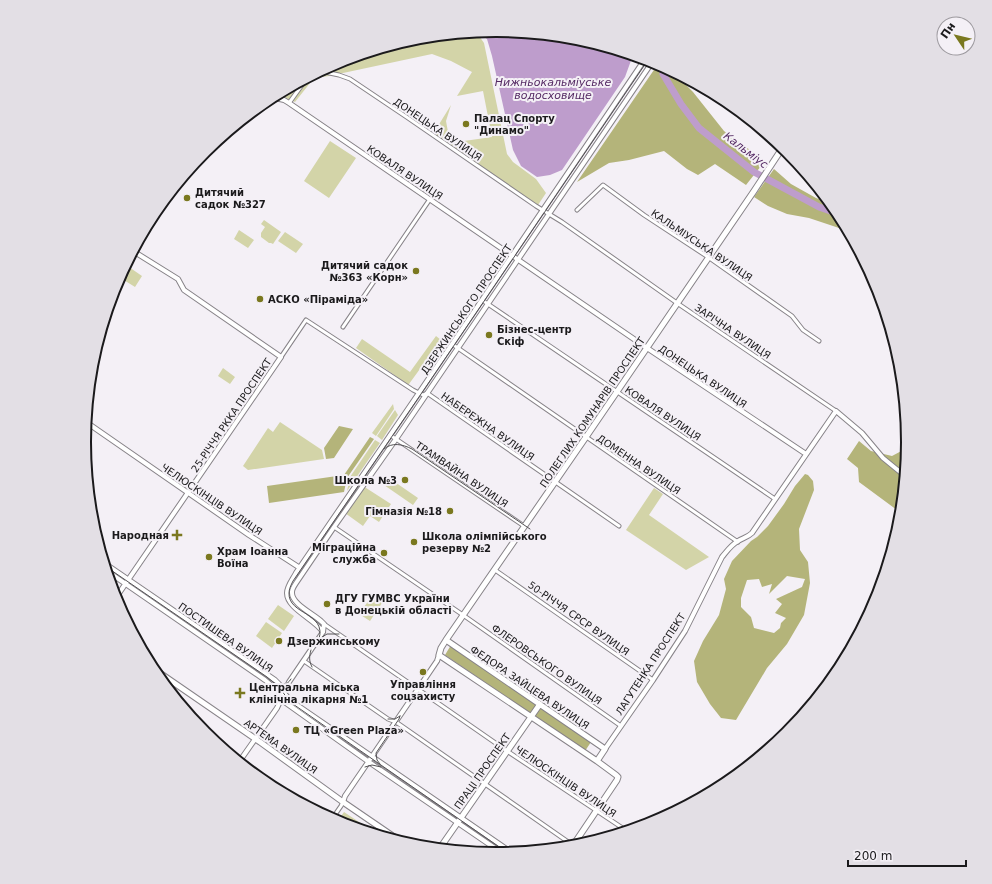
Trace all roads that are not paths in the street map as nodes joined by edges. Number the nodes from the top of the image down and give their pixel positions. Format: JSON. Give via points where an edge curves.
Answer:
{"nodes":[{"id":1,"x":641,"y":64,"type":"edge"},
{"id":2,"x":649,"y":67,"type":"edge"},
{"id":3,"x":330,"y":73,"type":"edge"},
{"id":4,"x":300,"y":88,"type":"edge"},
{"id":5,"x":281,"y":99,"type":"edge"},
{"id":6,"x":289,"y":103,"type":"junction"},
{"id":7,"x":779,"y":153,"type":"edge"},
{"id":8,"x":430,"y":199,"type":"junction"},
{"id":9,"x":542,"y":210,"type":"junction"},
{"id":10,"x":577,"y":210,"type":"dead end"},
{"id":11,"x":549,"y":215,"type":"junction"},
{"id":12,"x":138,"y":254,"type":"edge"},
{"id":13,"x":512,"y":256,"type":"junction"},
{"id":14,"x":708,"y":258,"type":"junction"},
{"id":15,"x":518,"y":260,"type":"junction"},
{"id":16,"x":482,"y":300,"type":"junction"},
{"id":17,"x":677,"y":303,"type":"junction"},
{"id":18,"x":488,"y":304,"type":"junction"},
{"id":19,"x":306,"y":320,"type":"joint"},
{"id":20,"x":343,"y":328,"type":"dead end"},
{"id":21,"x":819,"y":341,"type":"dead end"},
{"id":22,"x":452,"y":344,"type":"junction"},
{"id":23,"x":458,"y":348,"type":"junction"},
{"id":24,"x":647,"y":348,"type":"junction"},
{"id":25,"x":281,"y":357,"type":"junction"},
{"id":26,"x":419,"y":392,"type":"junction"},
{"id":27,"x":617,"y":392,"type":"junction"},
{"id":28,"x":427,"y":394,"type":"junction"},
{"id":29,"x":836,"y":411,"type":"junction"},
{"id":30,"x":92,"y":426,"type":"edge"},
{"id":31,"x":390,"y":435,"type":"junction"},
{"id":32,"x":586,"y":437,"type":"junction"},
{"id":33,"x":396,"y":439,"type":"junction"},
{"id":34,"x":806,"y":454,"type":"junction"},
{"id":35,"x":900,"y":472,"type":"edge"},
{"id":36,"x":555,"y":482,"type":"junction"},
{"id":37,"x":188,"y":492,"type":"junction"},
{"id":38,"x":775,"y":499,"type":"junction"},
{"id":39,"x":524,"y":526,"type":"junction"},
{"id":40,"x":619,"y":526,"type":"dead end"},
{"id":41,"x":334,"y":527,"type":"junction"},
{"id":42,"x":738,"y":542,"type":"junction"},
{"id":43,"x":111,"y":567,"type":"edge"},
{"id":44,"x":306,"y":567,"type":"junction"},
{"id":45,"x":300,"y":568,"type":"junction"},
{"id":46,"x":495,"y":570,"type":"junction"},
{"id":47,"x":113,"y":575,"type":"edge"},
{"id":48,"x":129,"y":579,"type":"junction"},
{"id":49,"x":126,"y":584,"type":"junction"},
{"id":50,"x":120,"y":592,"type":"edge"},
{"id":51,"x":463,"y":615,"type":"junction"},
{"id":52,"x":324,"y":624,"type":"junction"},
{"id":53,"x":323,"y":632,"type":"junction"},
{"id":54,"x":446,"y":640,"type":"junction"},
{"id":55,"x":439,"y":655,"type":"junction"},
{"id":56,"x":304,"y":661,"type":"junction"},
{"id":57,"x":167,"y":678,"type":"edge"},
{"id":58,"x":291,"y":679,"type":"junction"},
{"id":59,"x":275,"y":680,"type":"junction"},
{"id":60,"x":653,"y":680,"type":"junction"},
{"id":61,"x":418,"y":689,"type":"junction"},
{"id":62,"x":284,"y":693,"type":"junction"},
{"id":63,"x":282,"y":698,"type":"junction"},
{"id":64,"x":540,"y":704,"type":"junction"},
{"id":65,"x":531,"y":717,"type":"junction"},
{"id":66,"x":396,"y":722,"type":"junction"},
{"id":67,"x":621,"y":726,"type":"junction"},
{"id":68,"x":255,"y":739,"type":"junction"},
{"id":69,"x":605,"y":749,"type":"junction"},
{"id":70,"x":507,"y":751,"type":"junction"},
{"id":71,"x":242,"y":757,"type":"edge"},
{"id":72,"x":370,"y":760,"type":"junction"},
{"id":73,"x":597,"y":761,"type":"junction"},
{"id":74,"x":484,"y":784,"type":"junction"},
{"id":75,"x":343,"y":802,"type":"junction"},
{"id":76,"x":596,"y":811,"type":"junction"},
{"id":77,"x":336,"y":814,"type":"edge"},
{"id":78,"x":461,"y":818,"type":"junction"},
{"id":79,"x":458,"y":823,"type":"junction"},
{"id":80,"x":621,"y":827,"type":"edge"},
{"id":81,"x":385,"y":831,"type":"edge"},
{"id":82,"x":578,"y":838,"type":"edge"},
{"id":83,"x":566,"y":841,"type":"edge"},
{"id":84,"x":443,"y":844,"type":"edge"},
{"id":85,"x":493,"y":847,"type":"edge"},
{"id":86,"x":503,"y":847,"type":"edge"}],
"edges":[{"from":1,"to":9,"type":"street","name":"ДЗЕРЖИНСЬКОГО ПРОСПЕКТ"},
{"from":2,"to":11,"type":"street","name":"ДЗЕРЖИНСЬКОГО ПРОСПЕКТ"},
{"from":3,"to":9,"type":"street","name":"ДОНЕЦЬКА ВУЛИЦЯ","via":[[350,79]]},
{"from":4,"to":6,"type":"street"},
{"from":5,"to":6,"type":"street"},
{"from":6,"to":8,"type":"street","name":"КОВАЛЯ ВУЛИЦЯ"},
{"from":7,"to":14,"type":"main road","name":"ПОЛЕГЛИХ КОМУНАРІВ ПРОСПЕКТ"},
{"from":8,"to":13,"type":"street","name":"КОВАЛЯ ВУЛИЦЯ"},
{"from":8,"to":20,"type":"street"},
{"from":9,"to":11,"type":"street","name":"ЗАРІЧНА ВУЛИЦЯ"},
{"from":9,"to":13,"type":"street","name":"ДЗЕРЖИНСЬКОГО ПРОСПЕКТ"},
{"from":10,"to":14,"type":"street","name":"КАЛЬМІУСЬКА ВУЛИЦЯ","via":[[603,186]]},
{"from":11,"to":15,"type":"street","name":"ДЗЕРЖИНСЬКОГО ПРОСПЕКТ"},
{"from":11,"to":17,"type":"street","name":"ЗАРІЧНА ВУЛИЦЯ"},
{"from":12,"to":25,"type":"street","via":[[178,279],[184,290]]},
{"from":13,"to":15,"type":"street","name":"ДОНЕЦЬКА ВУЛИЦЯ"},
{"from":13,"to":16,"type":"street","name":"ДЗЕРЖИНСЬКОГО ПРОСПЕКТ"},
{"from":14,"to":17,"type":"main road","name":"ПОЛЕГЛИХ КОМУНАРІВ ПРОСПЕКТ"},
{"from":14,"to":21,"type":"street","name":"КАЛЬМІУСЬКА ВУЛИЦЯ","via":[[792,316],[803,330]]},
{"from":15,"to":18,"type":"street","name":"ДЗЕРЖИНСЬКОГО ПРОСПЕКТ"},
{"from":15,"to":24,"type":"street","name":"ДОНЕЦЬКА ВУЛИЦЯ"},
{"from":16,"to":18,"type":"street","name":"КОВАЛЯ ВУЛИЦЯ"},
{"from":16,"to":22,"type":"street","name":"ДЗЕРЖИНСЬКОГО ПРОСПЕКТ"},
{"from":17,"to":24,"type":"main road","name":"ПОЛЕГЛИХ КОМУНАРІВ ПРОСПЕКТ"},
{"from":17,"to":29,"type":"street","name":"ЗАРІЧНА ВУЛИЦЯ"},
{"from":18,"to":23,"type":"street","name":"ДЗЕРЖИНСЬКОГО ПРОСПЕКТ"},
{"from":18,"to":27,"type":"street","name":"КОВАЛЯ ВУЛИЦЯ"},
{"from":19,"to":25,"type":"street","name":"25-РІЧЧЯ РККА ПРОСПЕКТ"},
{"from":19,"to":26,"type":"street","name":"НАБЕРЕЖНА ВУЛИЦЯ","via":[[409,388]]},
{"from":22,"to":23,"type":"street","name":"ДОМЕННА ВУЛИЦЯ"},
{"from":22,"to":26,"type":"street","name":"ДЗЕРЖИНСЬКОГО ПРОСПЕКТ"},
{"from":23,"to":28,"type":"street","name":"ДЗЕРЖИНСЬКОГО ПРОСПЕКТ"},
{"from":23,"to":32,"type":"street","name":"ДОМЕННА ВУЛИЦЯ"},
{"from":24,"to":27,"type":"main road","name":"ПОЛЕГЛИХ КОМУНАРІВ ПРОСПЕКТ"},
{"from":24,"to":34,"type":"street","name":"ДОНЕЦЬКА ВУЛИЦЯ"},
{"from":25,"to":37,"type":"street","name":"25-РІЧЧЯ РККА ПРОСПЕКТ"},
{"from":26,"to":28,"type":"street","name":"НАБЕРЕЖНА ВУЛИЦЯ"},
{"from":26,"to":31,"type":"street","name":"ДЗЕРЖИНСЬКОГО ПРОСПЕКТ"},
{"from":27,"to":32,"type":"main road","name":"ПОЛЕГЛИХ КОМУНАРІВ ПРОСПЕКТ"},
{"from":27,"to":38,"type":"street","name":"КОВАЛЯ ВУЛИЦЯ"},
{"from":28,"to":33,"type":"street","name":"ДЗЕРЖИНСЬКОГО ПРОСПЕКТ"},
{"from":28,"to":36,"type":"street","name":"НАБЕРЕЖНА ВУЛИЦЯ"},
{"from":29,"to":34,"type":"street","name":"ЛАГУТЕНКА ПРОСПЕКТ"},
{"from":29,"to":35,"type":"street","name":"ЗАРІЧНА ВУЛИЦЯ"},
{"from":30,"to":37,"type":"street","name":"ЧЕЛЮСКІНЦІВ ВУЛИЦЯ"},
{"from":31,"to":33,"type":"street","name":"ТРАМВАЙНА ВУЛИЦЯ"},
{"from":31,"to":45,"type":"street","name":"ДЗЕРЖИНСЬКОГО ПРОСПЕКТ"},
{"from":32,"to":36,"type":"main road","name":"ПОЛЕГЛИХ КОМУНАРІВ ПРОСПЕКТ"},
{"from":32,"to":42,"type":"street","name":"ДОМЕННА ВУЛИЦЯ"},
{"from":33,"to":39,"type":"street","name":"ТРАМВАЙНА ВУЛИЦЯ"},
{"from":33,"to":41,"type":"street","name":"ДЗЕРЖИНСЬКОГО ПРОСПЕКТ"},
{"from":34,"to":38,"type":"street","name":"ЛАГУТЕНКА ПРОСПЕКТ"},
{"from":36,"to":39,"type":"main road","name":"ПОЛЕГЛИХ КОМУНАРІВ ПРОСПЕКТ"},
{"from":36,"to":40,"type":"street","name":"НАБЕРЕЖНА ВУЛИЦЯ"},
{"from":37,"to":45,"type":"street","name":"ЧЕЛЮСКІНЦІВ ВУЛИЦЯ"},
{"from":37,"to":48,"type":"street","name":"25-РІЧЧЯ РККА ПРОСПЕКТ"},
{"from":38,"to":42,"type":"street","name":"ЛАГУТЕНКА ПРОСПЕКТ","via":[[752,533]]},
{"from":39,"to":46,"type":"main road","name":"ПОЛЕГЛИХ КОМУНАРІВ ПРОСПЕКТ"},
{"from":41,"to":44,"type":"street","name":"ДЗЕРЖИНСЬКОГО ПРОСПЕКТ"},
{"from":41,"to":51,"type":"street"},
{"from":42,"to":60,"type":"street","name":"ЛАГУТЕНКА ПРОСПЕКТ","via":[[722,557],[685,631]]},
{"from":43,"to":48,"type":"street","name":"ПОСТИШЕВА ВУЛИЦЯ"},
{"from":44,"to":45,"type":"street"},
{"from":44,"to":52,"type":"street","via":[[292,590],[292,597],[296,603]]},
{"from":45,"to":53,"type":"street","via":[[288,589],[288,599]]},
{"from":46,"to":51,"type":"main road","name":"ПОЛЕГЛИХ КОМУНАРІВ ПРОСПЕКТ"},
{"from":46,"to":60,"type":"street","name":"50-РІЧЧЯ СРСР ВУЛИЦЯ"},
{"from":47,"to":49,"type":"street","name":"ПОСТИШЕВА ВУЛИЦЯ"},
{"from":48,"to":49,"type":"street","name":"25-РІЧЧЯ РККА ПРОСПЕКТ"},
{"from":48,"to":59,"type":"street","name":"ПОСТИШЕВА ВУЛИЦЯ"},
{"from":49,"to":50,"type":"street","name":"25-РІЧЧЯ РККА ПРОСПЕКТ"},
{"from":49,"to":63,"type":"street","name":"ПОСТИШЕВА ВУЛИЦЯ","via":[[265,680]]},
{"from":51,"to":54,"type":"main road","name":"ПОЛЕГЛИХ КОМУНАРІВ ПРОСПЕКТ"},
{"from":51,"to":67,"type":"street","name":"ФЛЕРОВСЬКОГО ВУЛИЦЯ"},
{"from":52,"to":53,"type":"street"},
{"from":52,"to":61,"type":"street","name":"ЧЕЛЮСКІНЦІВ ВУЛИЦЯ"},
{"from":53,"to":56,"type":"street"},
{"from":54,"to":55,"type":"main road","name":"ПОЛЕГЛИХ КОМУНАРІВ ПРОСПЕКТ"},
{"from":54,"to":64,"type":"main road","name":"ФЕДОРА ЗАЙЦЕВА ВУЛИЦЯ"},
{"from":55,"to":61,"type":"street","name":"ПОЛЕГЛИХ КОМУНАРІВ ПРОСПЕКТ"},
{"from":55,"to":65,"type":"main road"},
{"from":56,"to":58,"type":"street"},
{"from":56,"to":66,"type":"street"},
{"from":57,"to":68,"type":"main road","name":"АРТЕМА ВУЛИЦЯ"},
{"from":58,"to":59,"type":"street","via":[[282,683]]},
{"from":58,"to":62,"type":"street"},
{"from":59,"to":62,"type":"street","name":"ПОСТИШЕВА ВУЛИЦЯ"},
{"from":60,"to":67,"type":"street","name":"ЛАГУТЕНКА ПРОСПЕКТ"},
{"from":61,"to":66,"type":"street","name":"ПОЛЕГЛИХ КОМУНАРІВ ПРОСПЕКТ"},
{"from":61,"to":70,"type":"street","name":"ЧЕЛЮСКІНЦІВ ВУЛИЦЯ"},
{"from":62,"to":63,"type":"street"},
{"from":62,"to":72,"type":"street","name":"ПОСТИШЕВА ВУЛИЦЯ","via":[[291,701]]},
{"from":63,"to":68,"type":"street"},
{"from":63,"to":72,"type":"street","name":"ПОСТИШЕВА ВУЛИЦЯ"},
{"from":64,"to":65,"type":"main road","name":"ПРАЦІ ПРОСПЕКТ"},
{"from":64,"to":69,"type":"main road","name":"ФЕДОРА ЗАЙЦЕВА ВУЛИЦЯ"},
{"from":65,"to":70,"type":"main road","name":"ПРАЦІ ПРОСПЕКТ"},
{"from":65,"to":73,"type":"main road"},
{"from":66,"to":72,"type":"street"},
{"from":66,"to":74,"type":"street"},
{"from":67,"to":69,"type":"street","name":"ЛАГУТЕНКА ПРОСПЕКТ"},
{"from":68,"to":71,"type":"street"},
{"from":68,"to":75,"type":"main road","name":"АРТЕМА ВУЛИЦЯ"},
{"from":69,"to":73,"type":"main road","name":"ЛАГУТЕНКА ПРОСПЕКТ"},
{"from":70,"to":74,"type":"main road","name":"ПРАЦІ ПРОСПЕКТ"},
{"from":70,"to":76,"type":"street","name":"ЧЕЛЮСКІНЦІВ ВУЛИЦЯ"},
{"from":72,"to":75,"type":"street"},
{"from":72,"to":78,"type":"street","name":"ПОСТИШЕВА ВУЛИЦЯ"},
{"from":72,"to":79,"type":"street","name":"ПОСТИШЕВА ВУЛИЦЯ"},
{"from":73,"to":76,"type":"main road","via":[[618,777]]},
{"from":74,"to":78,"type":"main road","name":"ПРАЦІ ПРОСПЕКТ"},
{"from":74,"to":83,"type":"street"},
{"from":75,"to":77,"type":"street"},
{"from":75,"to":81,"type":"main road","name":"АРТЕМА ВУЛИЦЯ"},
{"from":76,"to":80,"type":"street","name":"ЧЕЛЮСКІНЦІВ ВУЛИЦЯ"},
{"from":76,"to":82,"type":"main road"},
{"from":78,"to":79,"type":"main road","name":"ПРАЦІ ПРОСПЕКТ"},
{"from":78,"to":86,"type":"street","name":"ПОСТИШЕВА ВУЛИЦЯ"},
{"from":79,"to":84,"type":"main road","name":"ПРАЦІ ПРОСПЕКТ"},
{"from":79,"to":85,"type":"street","name":"ПОСТИШЕВА ВУЛИЦЯ"}]}
